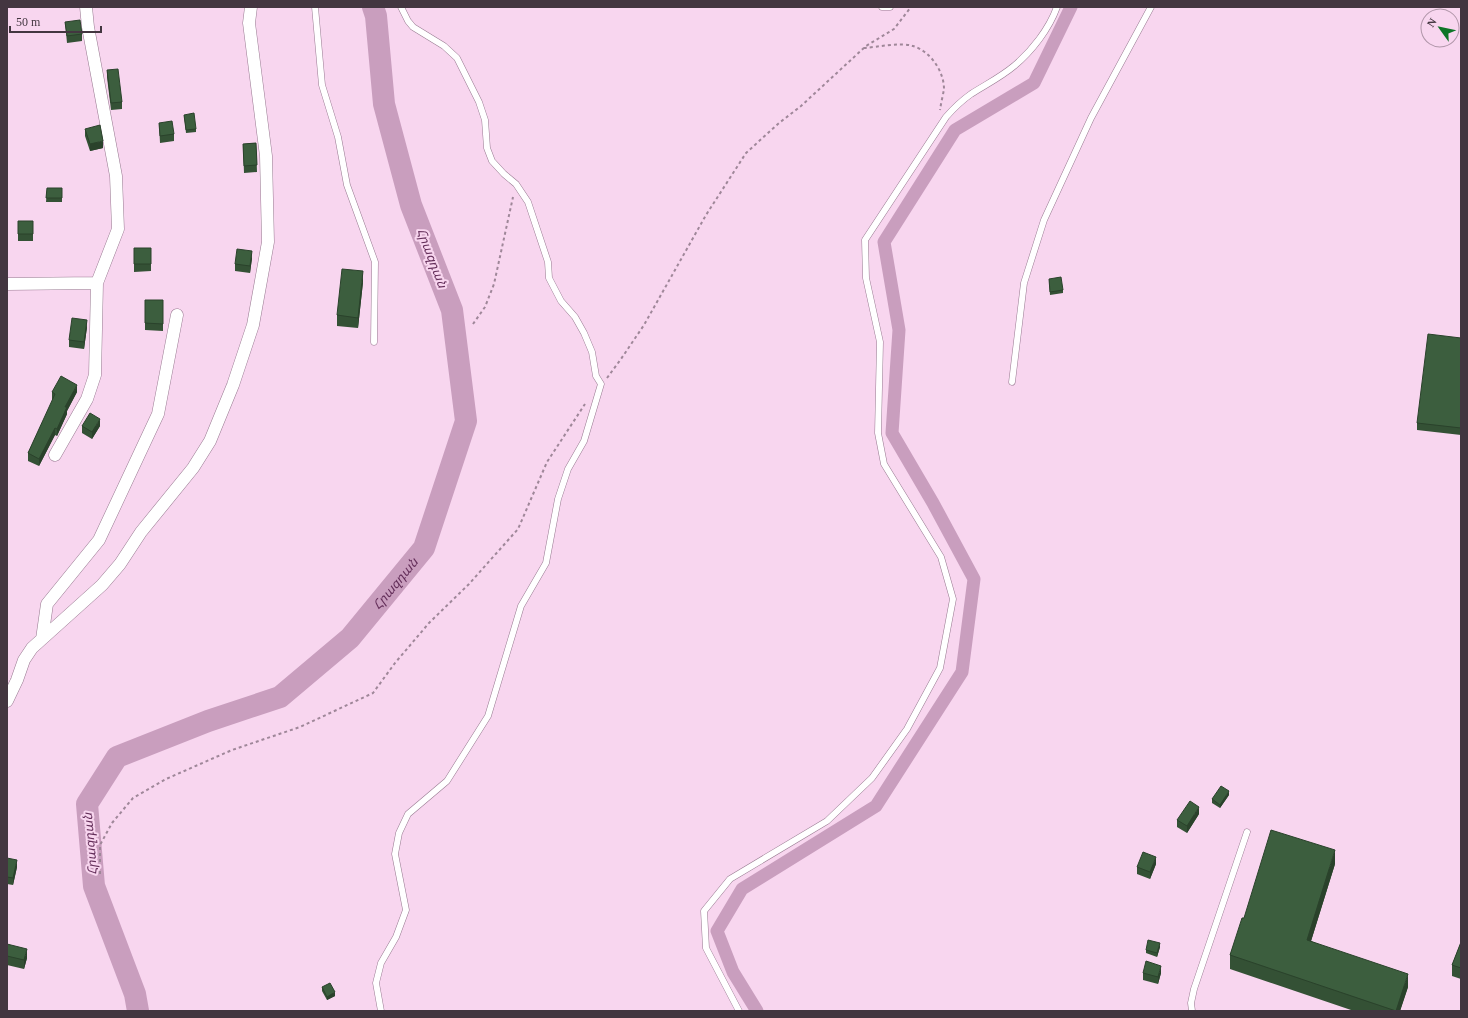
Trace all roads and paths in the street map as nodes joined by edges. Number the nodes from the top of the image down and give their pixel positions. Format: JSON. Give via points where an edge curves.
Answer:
{"nodes":[{"id":1,"x":86,"y":7,"type":"edge"},
{"id":2,"x":251,"y":7,"type":"edge"},
{"id":3,"x":315,"y":7,"type":"edge"},
{"id":4,"x":401,"y":7,"type":"edge"},
{"id":5,"x":882,"y":7,"type":"edge"},
{"id":6,"x":890,"y":7,"type":"edge"},
{"id":7,"x":911,"y":7,"type":"edge"},
{"id":8,"x":1057,"y":7,"type":"edge"},
{"id":9,"x":1151,"y":7,"type":"edge"},
{"id":10,"x":864,"y":48,"type":"junction"},
{"id":11,"x":939,"y":111,"type":"dead end"},
{"id":12,"x":516,"y":184,"type":"junction"},
{"id":13,"x":97,"y":283,"type":"junction"},
{"id":14,"x":7,"y":284,"type":"edge"},
{"id":15,"x":177,"y":315,"type":"dead end"},
{"id":16,"x":473,"y":324,"type":"dead end"},
{"id":17,"x":374,"y":342,"type":"dead end"},
{"id":18,"x":1012,"y":382,"type":"dead end"},
{"id":19,"x":601,"y":384,"type":"junction"},
{"id":20,"x":588,"y":400,"type":"dead end"},
{"id":21,"x":55,"y":455,"type":"dead end"},
{"id":22,"x":42,"y":639,"type":"junction"},
{"id":23,"x":7,"y":701,"type":"edge"},
{"id":24,"x":1247,"y":832,"type":"dead end"},
{"id":25,"x":100,"y":874,"type":"dead end"},
{"id":26,"x":381,"y":1011,"type":"edge"},
{"id":27,"x":740,"y":1011,"type":"edge"},
{"id":28,"x":1192,"y":1011,"type":"edge"}],
"edges":[{"from":1,"to":13,"type":"street","via":[[116,176],[118,229]]},
{"from":2,"to":22,"type":"street","via":[[249,23],[266,156],[268,242],[253,325],[220,418],[210,441],[193,468],[102,585]]},
{"from":3,"to":17,"type":"lane","via":[[322,85],[338,137],[347,185],[375,262]]},
{"from":4,"to":12,"type":"lane","via":[[413,27],[444,46],[457,58],[481,108],[486,127],[487,148],[492,161]]},
{"from":5,"to":6,"type":"lane"},
{"from":7,"to":10,"type":"path","via":[[894,29]]},
{"from":8,"to":27,"type":"lane","via":[[1035,44],[1014,66],[970,95],[946,117],[865,240],[866,278],[880,342],[878,433],[884,464],[941,556],[953,599],[940,668],[907,729],[872,778],[827,822],[730,879],[704,911],[706,948]]},
{"from":9,"to":18,"type":"lane","via":[[1091,118],[1044,220],[1024,283]]},
{"from":10,"to":11,"type":"path","via":[[913,46],[927,53],[938,67],[944,88]]},
{"from":10,"to":19,"type":"path","via":[[746,154],[706,215],[640,330],[609,377]]},
{"from":12,"to":16,"type":"path","via":[[494,284],[485,307]]},
{"from":12,"to":19,"type":"lane","via":[[528,202],[548,262],[549,278],[561,301],[575,316],[584,333],[592,352],[596,376]]},
{"from":13,"to":14,"type":"street"},
{"from":13,"to":21,"type":"street","via":[[96,375],[87,399]]},
{"from":15,"to":22,"type":"street","via":[[158,414],[99,540],[47,604]]},
{"from":19,"to":26,"type":"lane","via":[[584,441],[568,469],[558,499],[546,563],[521,606],[488,716],[447,782],[408,814],[399,833],[395,854],[406,910],[396,937],[381,963],[376,983]]},
{"from":20,"to":25,"type":"path","via":[[547,462],[518,529],[469,584],[429,623],[373,693],[300,727],[232,750],[172,776],[133,798],[112,823],[100,846]]},
{"from":22,"to":23,"type":"street","via":[[24,660]]},
{"from":24,"to":28,"type":"lane","via":[[1194,988]]}]}
